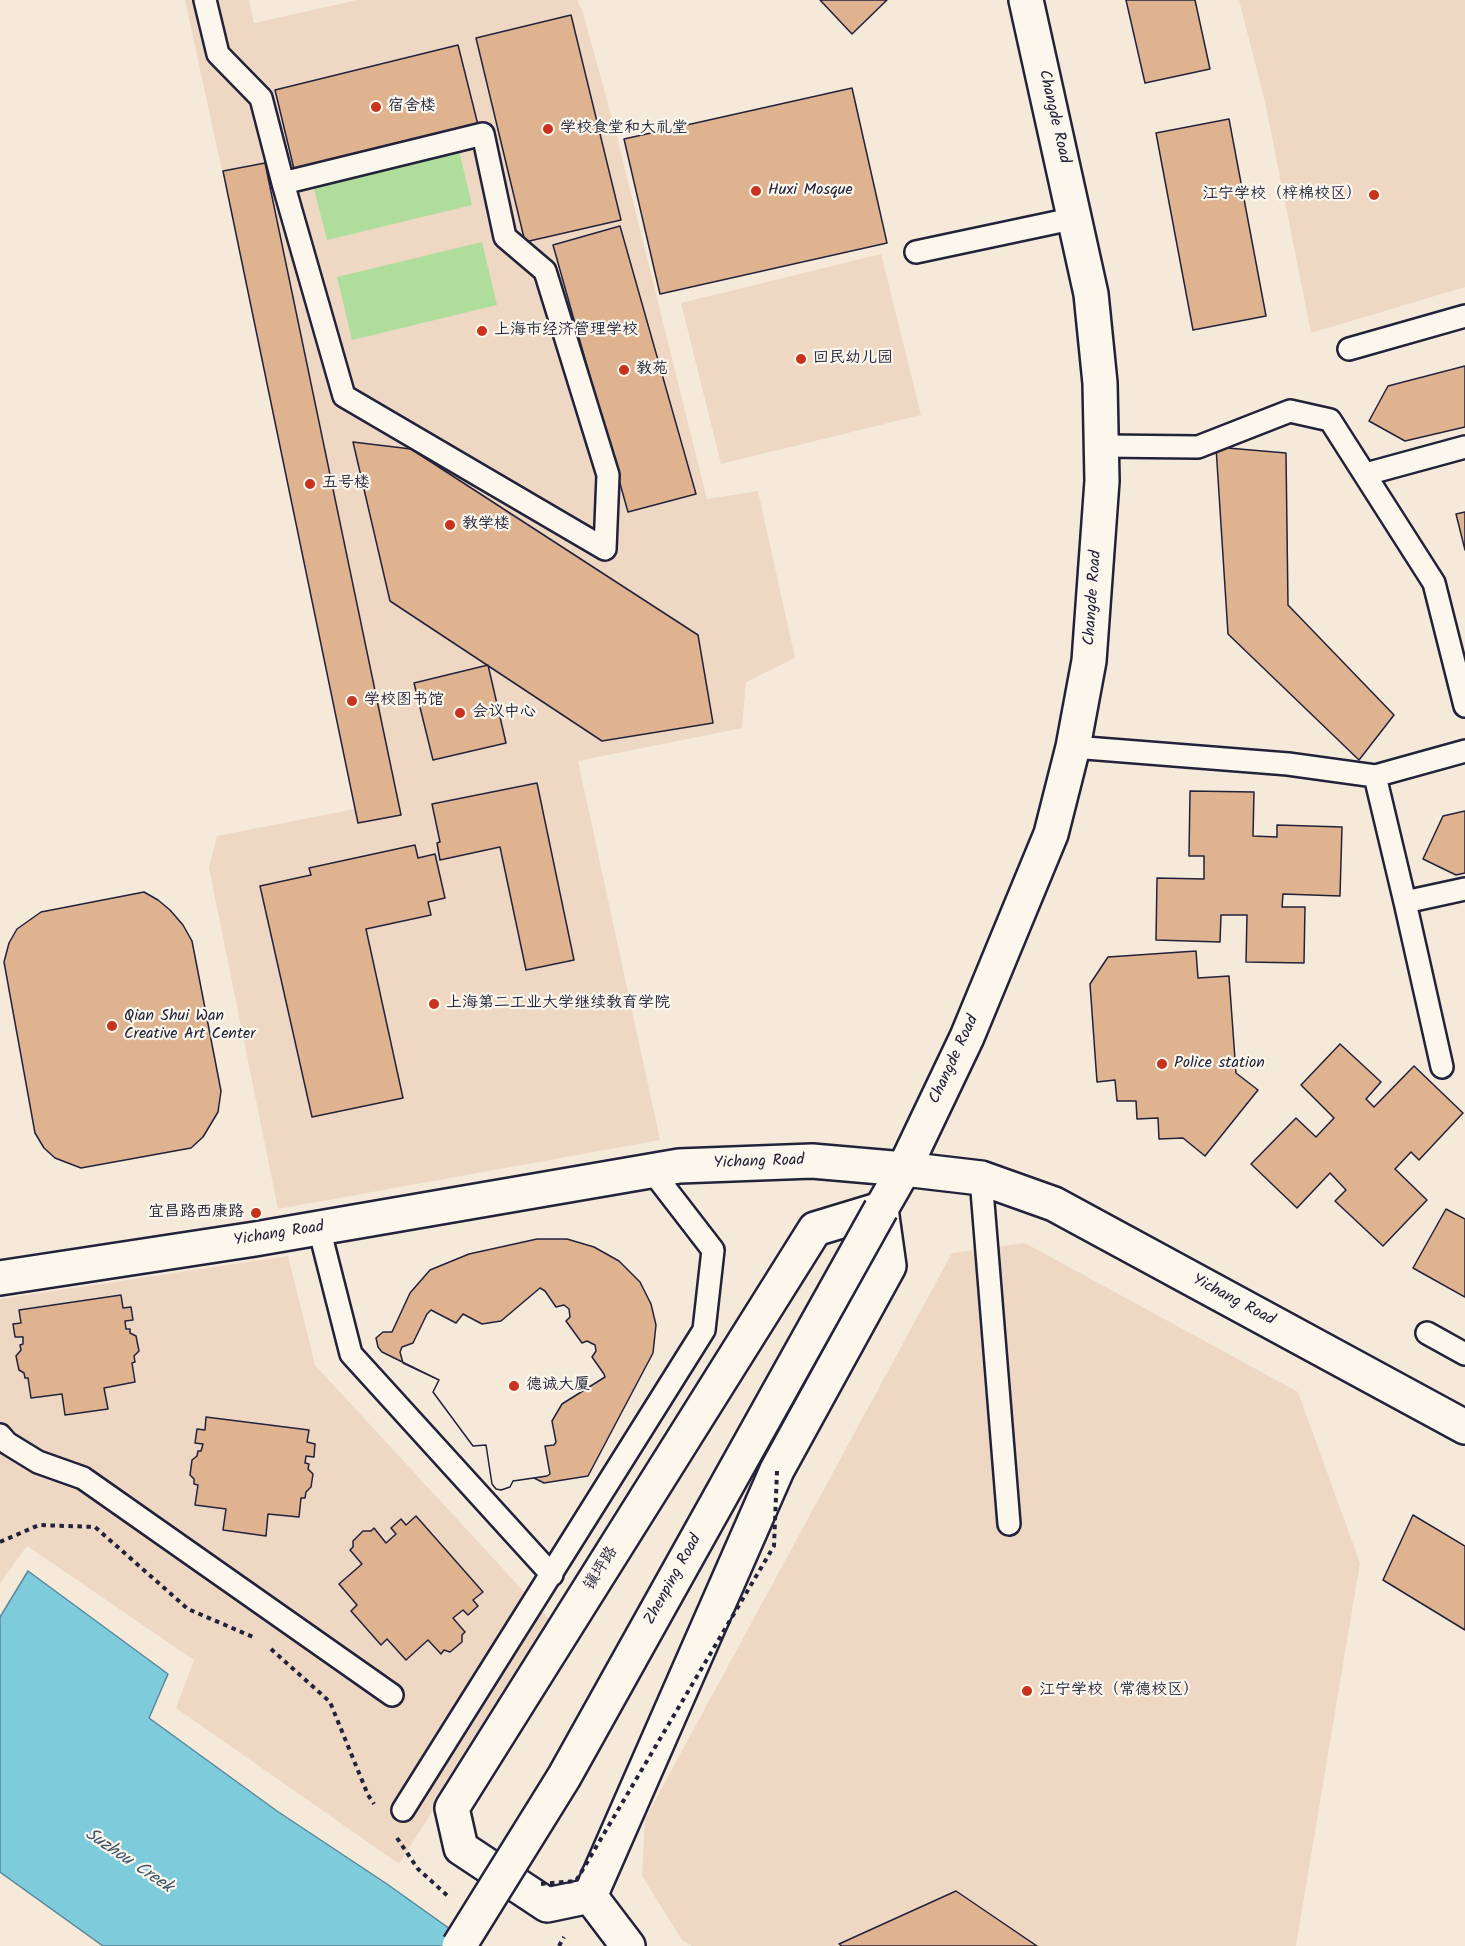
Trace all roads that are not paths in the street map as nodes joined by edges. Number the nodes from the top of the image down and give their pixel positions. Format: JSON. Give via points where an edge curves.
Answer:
{"nodes":[{"id":1,"x":205,"y":0,"type":"edge"},
{"id":2,"x":1026,"y":0,"type":"edge"},
{"id":3,"x":283,"y":183,"type":"junction"},
{"id":4,"x":1076,"y":218,"type":"junction"},
{"id":5,"x":916,"y":252,"type":"dead end"},
{"id":6,"x":1465,"y":316,"type":"edge"},
{"id":7,"x":1349,"y":349,"type":"dead end"},
{"id":8,"x":1101,"y":446,"type":"junction"},
{"id":9,"x":1465,"y":447,"type":"edge"},
{"id":10,"x":1366,"y":474,"type":"junction"},
{"id":11,"x":1465,"y":706,"type":"edge"},
{"id":12,"x":1073,"y":747,"type":"junction"},
{"id":13,"x":1465,"y":752,"type":"edge"},
{"id":14,"x":1375,"y":776,"type":"junction"},
{"id":15,"x":1465,"y":889,"type":"edge"},
{"id":16,"x":1405,"y":902,"type":"junction"},
{"id":17,"x":1442,"y":1067,"type":"dead end"},
{"id":18,"x":904,"y":1169,"type":"junction"},
{"id":19,"x":652,"y":1171,"type":"junction"},
{"id":20,"x":981,"y":1178,"type":"junction"},
{"id":21,"x":881,"y":1209,"type":"junction"},
{"id":22,"x":318,"y":1228,"type":"junction"},
{"id":23,"x":0,"y":1278,"type":"edge"},
{"id":24,"x":1427,"y":1333,"type":"dead end"},
{"id":25,"x":1465,"y":1353,"type":"edge"},
{"id":26,"x":1465,"y":1427,"type":"edge"},
{"id":27,"x":0,"y":1435,"type":"edge"},
{"id":28,"x":1009,"y":1524,"type":"dead end"},
{"id":29,"x":552,"y":1575,"type":"junction"},
{"id":30,"x":392,"y":1695,"type":"dead end"},
{"id":31,"x":403,"y":1810,"type":"dead end"},
{"id":32,"x":590,"y":1896,"type":"junction"},
{"id":33,"x":459,"y":1946,"type":"edge"},
{"id":34,"x":628,"y":1946,"type":"edge"}],
"edges":[{"from":1,"to":3,"type":"lane","via":[[218,54],[261,98]]},
{"from":2,"to":4,"type":"street","name":"Changde Road"},
{"from":3,"to":3,"type":"lane","via":[[344,396],[605,549],[608,475],[544,270],[505,237],[483,134]]},
{"from":4,"to":5,"type":"lane"},
{"from":4,"to":8,"type":"street","name":"Changde Road","via":[[1091,294],[1100,383]]},
{"from":6,"to":7,"type":"lane"},
{"from":8,"to":10,"type":"lane","via":[[1198,447],[1290,411],[1330,420]]},
{"from":8,"to":12,"type":"street","name":"Changde Road","via":[[1089,661]]},
{"from":9,"to":10,"type":"lane"},
{"from":10,"to":11,"type":"lane","via":[[1434,583]]},
{"from":12,"to":14,"type":"lane","via":[[1288,764]]},
{"from":12,"to":18,"type":"street","name":"Changde Road","via":[[1051,834],[967,1037]]},
{"from":13,"to":14,"type":"lane"},
{"from":14,"to":16,"type":"lane"},
{"from":15,"to":16,"type":"lane"},
{"from":16,"to":17,"type":"lane"},
{"from":18,"to":19,"type":"street","name":"Yichang Road","via":[[812,1161],[679,1166]]},
{"from":18,"to":20,"type":"street","name":"Yichang Road"},
{"from":18,"to":21,"type":"street","name":"Zhenping Road"},
{"from":19,"to":22,"type":"street","name":"Yichang Road"},
{"from":19,"to":29,"type":"lane","via":[[713,1250],[704,1330]]},
{"from":20,"to":26,"type":"street","name":"Yichang Road","via":[[1054,1204]]},
{"from":20,"to":28,"type":"lane"},
{"from":21,"to":32,"type":"street","via":[[889,1266],[777,1470]]},
{"from":21,"to":32,"type":"street","name":"镇坪路","via":[[815,1229],[452,1808],[461,1848],[547,1905]]},
{"from":21,"to":33,"type":"street","name":"Zhenping Road","bridge":true,"via":[[564,1777]]},
{"from":22,"to":23,"type":"street","name":"Yichang Road"},
{"from":22,"to":29,"type":"lane","via":[[351,1354]]},
{"from":24,"to":25,"type":"lane"},
{"from":27,"to":30,"type":"lane","via":[[38,1462],[83,1478]]},
{"from":29,"to":31,"type":"lane"},
{"from":32,"to":34,"type":"street"}]}
